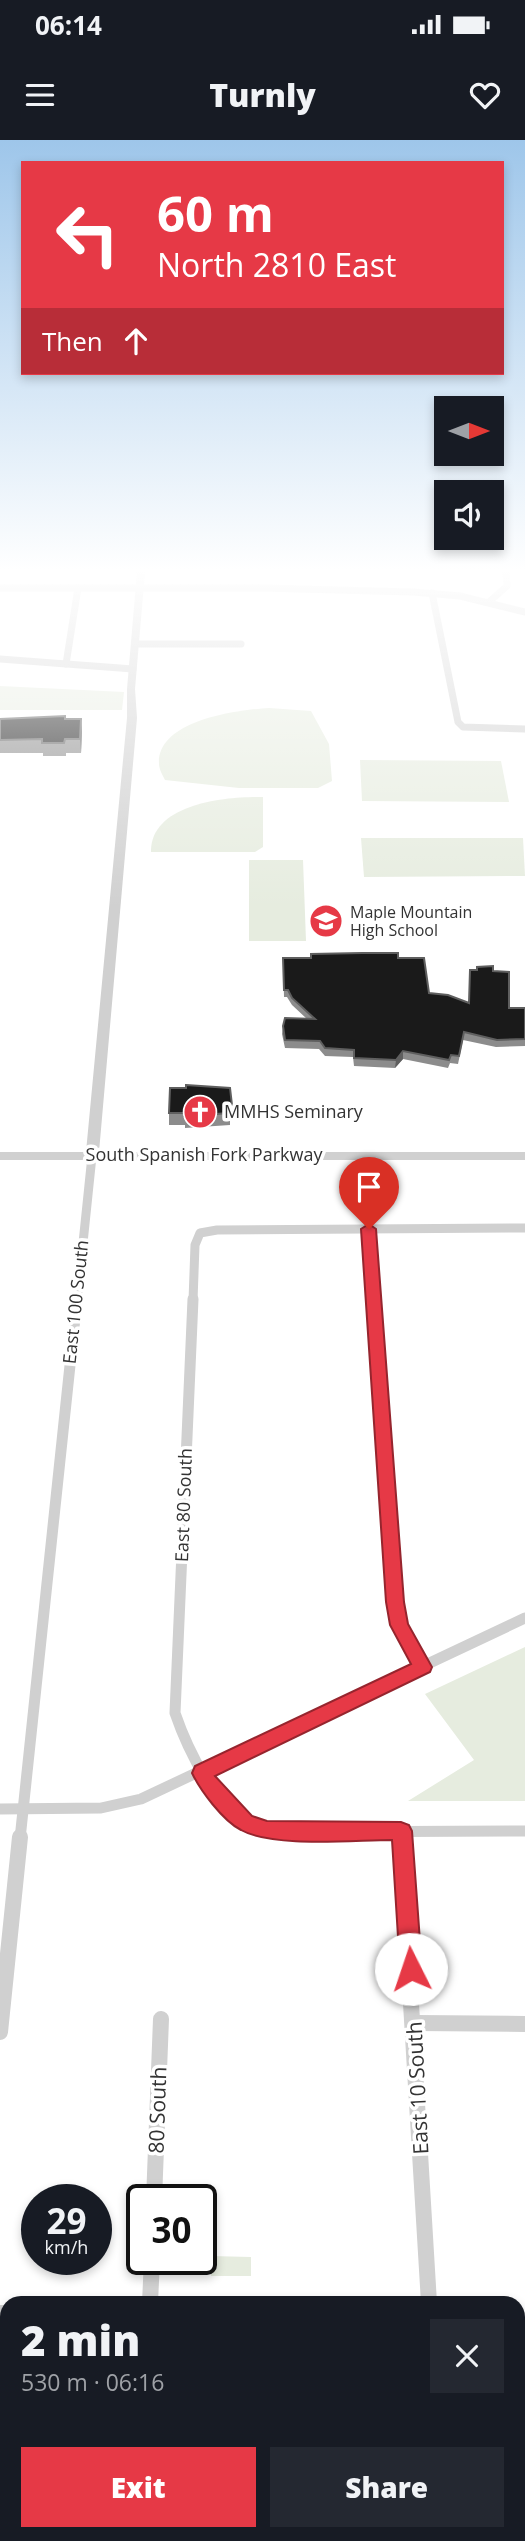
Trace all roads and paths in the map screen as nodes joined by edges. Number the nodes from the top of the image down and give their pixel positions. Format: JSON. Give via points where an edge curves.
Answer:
{"nodes":[{"id":1,"x":133,"y":684,"type":"edge"},
{"id":2,"x":450,"y":684,"type":"edge"},
{"id":3,"x":525,"y":729,"type":"edge"},
{"id":4,"x":0,"y":1156,"type":"edge"},
{"id":5,"x":92,"y":1156,"type":"junction"},
{"id":6,"x":525,"y":1156,"type":"edge"},
{"id":7,"x":525,"y":1228,"type":"edge"},
{"id":8,"x":369,"y":1229,"type":"junction"},
{"id":9,"x":525,"y":1618,"type":"edge"},
{"id":10,"x":423,"y":1667,"type":"junction"},
{"id":11,"x":202,"y":1773,"type":"junction"},
{"id":12,"x":22,"y":1808,"type":"junction"},
{"id":13,"x":0,"y":1809,"type":"edge"},
{"id":14,"x":401,"y":1831,"type":"junction"},
{"id":15,"x":525,"y":1831,"type":"edge"},
{"id":16,"x":162,"y":2020,"type":"dead end"},
{"id":17,"x":415,"y":2023,"type":"junction"},
{"id":18,"x":525,"y":2024,"type":"edge"},
{"id":19,"x":0,"y":2032,"type":"edge"},
{"id":20,"x":155,"y":2184,"type":"edge"},
{"id":21,"x":151,"y":2275,"type":"edge"},
{"id":22,"x":150,"y":2296,"type":"edge"},
{"id":23,"x":429,"y":2296,"type":"edge"}],
"edges":[{"from":1,"to":5,"type":"street","name":"East 100 South"},
{"from":2,"to":3,"type":"street","via":[[463,727]]},
{"from":4,"to":5,"type":"street","name":"South Spanish Fork Parkway"},
{"from":5,"to":6,"type":"street","name":"South Spanish Fork Parkway"},
{"from":5,"to":12,"type":"street","name":"East 100 South"},
{"from":7,"to":8,"type":"street"},
{"from":8,"to":10,"type":"street","via":[[395,1602],[399,1625]]},
{"from":8,"to":11,"type":"street","name":"East 80 South","via":[[217,1230],[200,1233],[195,1245],[175,1713]]},
{"from":9,"to":10,"type":"street"},
{"from":10,"to":11,"type":"street"},
{"from":11,"to":12,"type":"street","via":[[116,1806]]},
{"from":11,"to":14,"type":"street","name":"East 80 South","via":[[246,1823],[267,1830]]},
{"from":12,"to":13,"type":"street"},
{"from":12,"to":19,"type":"street","name":"East 100 South"},
{"from":14,"to":15,"type":"street","name":"East 80 South"},
{"from":14,"to":17,"type":"street","name":"East 10 South"},
{"from":16,"to":20,"type":"street","name":"80 South"},
{"from":17,"to":18,"type":"street"},
{"from":17,"to":23,"type":"street","name":"East 10 South"},
{"from":21,"to":22,"type":"street"}]}
